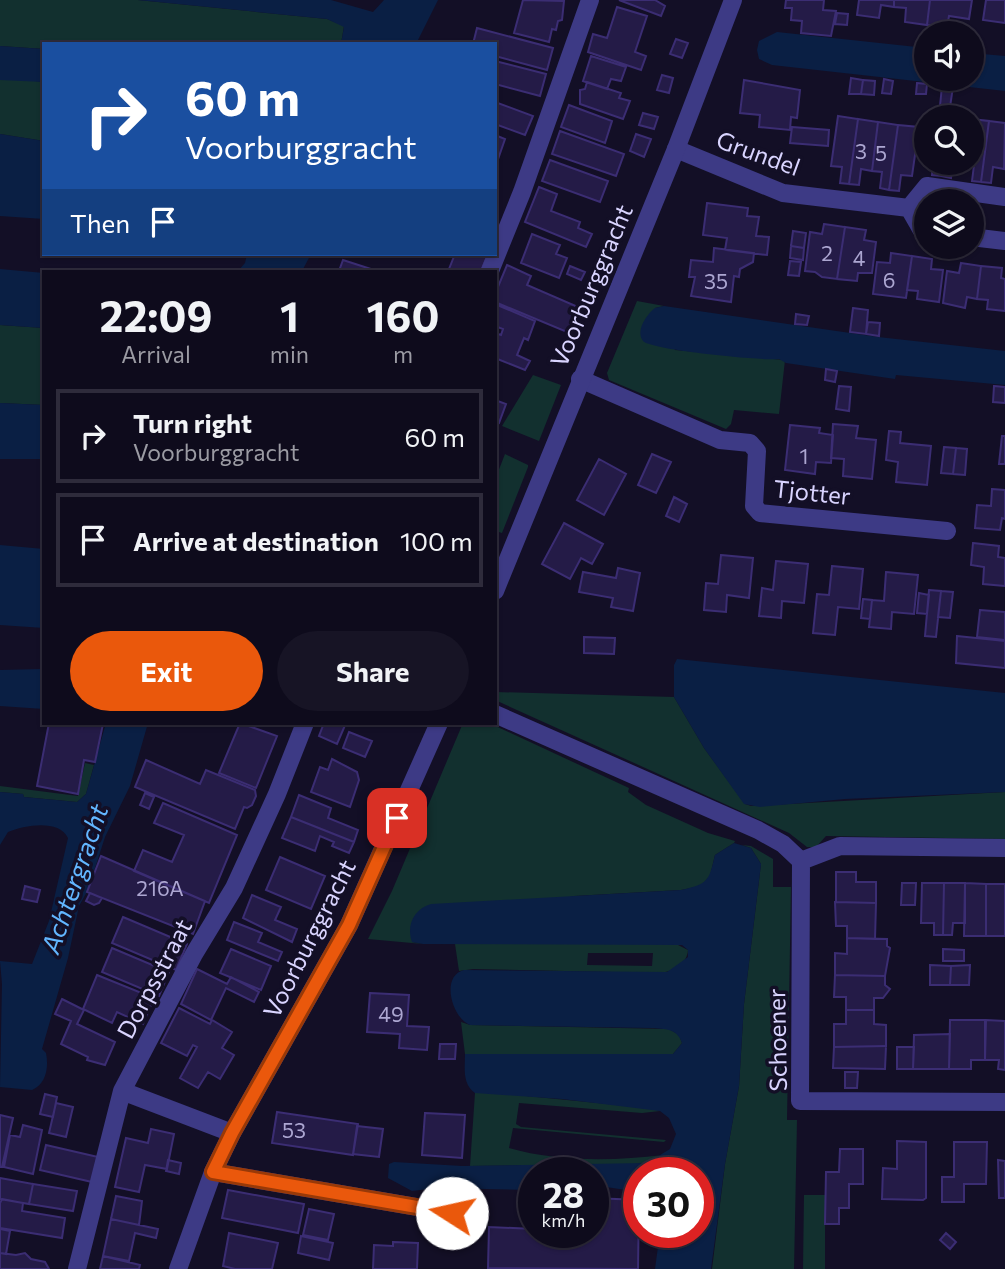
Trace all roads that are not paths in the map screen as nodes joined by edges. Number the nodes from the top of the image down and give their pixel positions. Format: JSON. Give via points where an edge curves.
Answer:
{"nodes":[{"id":1,"x":590,"y":0,"type":"edge"},
{"id":2,"x":733,"y":0,"type":"edge"},
{"id":3,"x":676,"y":149,"type":"junction"},
{"id":4,"x":1005,"y":197,"type":"edge"},
{"id":5,"x":909,"y":208,"type":"junction"},
{"id":6,"x":914,"y":217,"type":"edge"},
{"id":7,"x":984,"y":239,"type":"edge"},
{"id":8,"x":1005,"y":241,"type":"edge"},
{"id":9,"x":497,"y":254,"type":"edge"},
{"id":10,"x":580,"y":379,"type":"junction"},
{"id":11,"x":947,"y":531,"type":"dead end"},
{"id":12,"x":497,"y":586,"type":"edge"},
{"id":13,"x":497,"y":715,"type":"edge"},
{"id":14,"x":304,"y":725,"type":"edge"},
{"id":15,"x":438,"y":725,"type":"edge"},
{"id":16,"x":1005,"y":848,"type":"edge"},
{"id":17,"x":801,"y":861,"type":"junction"},
{"id":18,"x":122,"y":1091,"type":"junction"},
{"id":19,"x":1005,"y":1102,"type":"edge"},
{"id":20,"x":232,"y":1133,"type":"junction"},
{"id":21,"x":213,"y":1172,"type":"junction"},
{"id":22,"x":452,"y":1213,"type":"dead end"},
{"id":23,"x":77,"y":1269,"type":"edge"},
{"id":24,"x":178,"y":1269,"type":"edge"}],
"edges":[{"from":1,"to":9,"type":"street"},
{"from":2,"to":3,"type":"street","name":"Voorburggracht"},
{"from":3,"to":5,"type":"street","name":"Grundel","via":[[783,193]]},
{"from":3,"to":10,"type":"street","name":"Voorburggracht"},
{"from":4,"to":5,"type":"street","via":[[927,186]]},
{"from":5,"to":6,"type":"street"},
{"from":7,"to":8,"type":"street"},
{"from":10,"to":11,"type":"street","name":"Tjotter","via":[[720,440],[750,443],[757,451],[754,506],[760,513]]},
{"from":10,"to":12,"type":"street","name":"Voorburggracht"},
{"from":13,"to":17,"type":"street","via":[[758,830]]},
{"from":14,"to":18,"type":"street","name":"Dorpsstraat","via":[[234,888]]},
{"from":15,"to":20,"type":"street","name":"Voorburggracht","via":[[349,925]]},
{"from":16,"to":17,"type":"street","via":[[840,846]]},
{"from":17,"to":19,"type":"street","name":"Schoener","via":[[800,1101]]},
{"from":18,"to":20,"type":"street"},
{"from":18,"to":23,"type":"street","name":"Dorpsstraat"},
{"from":20,"to":21,"type":"street","name":"Voorburggracht"},
{"from":21,"to":22,"type":"street"},
{"from":21,"to":24,"type":"street","name":"Voorburggracht"}]}
